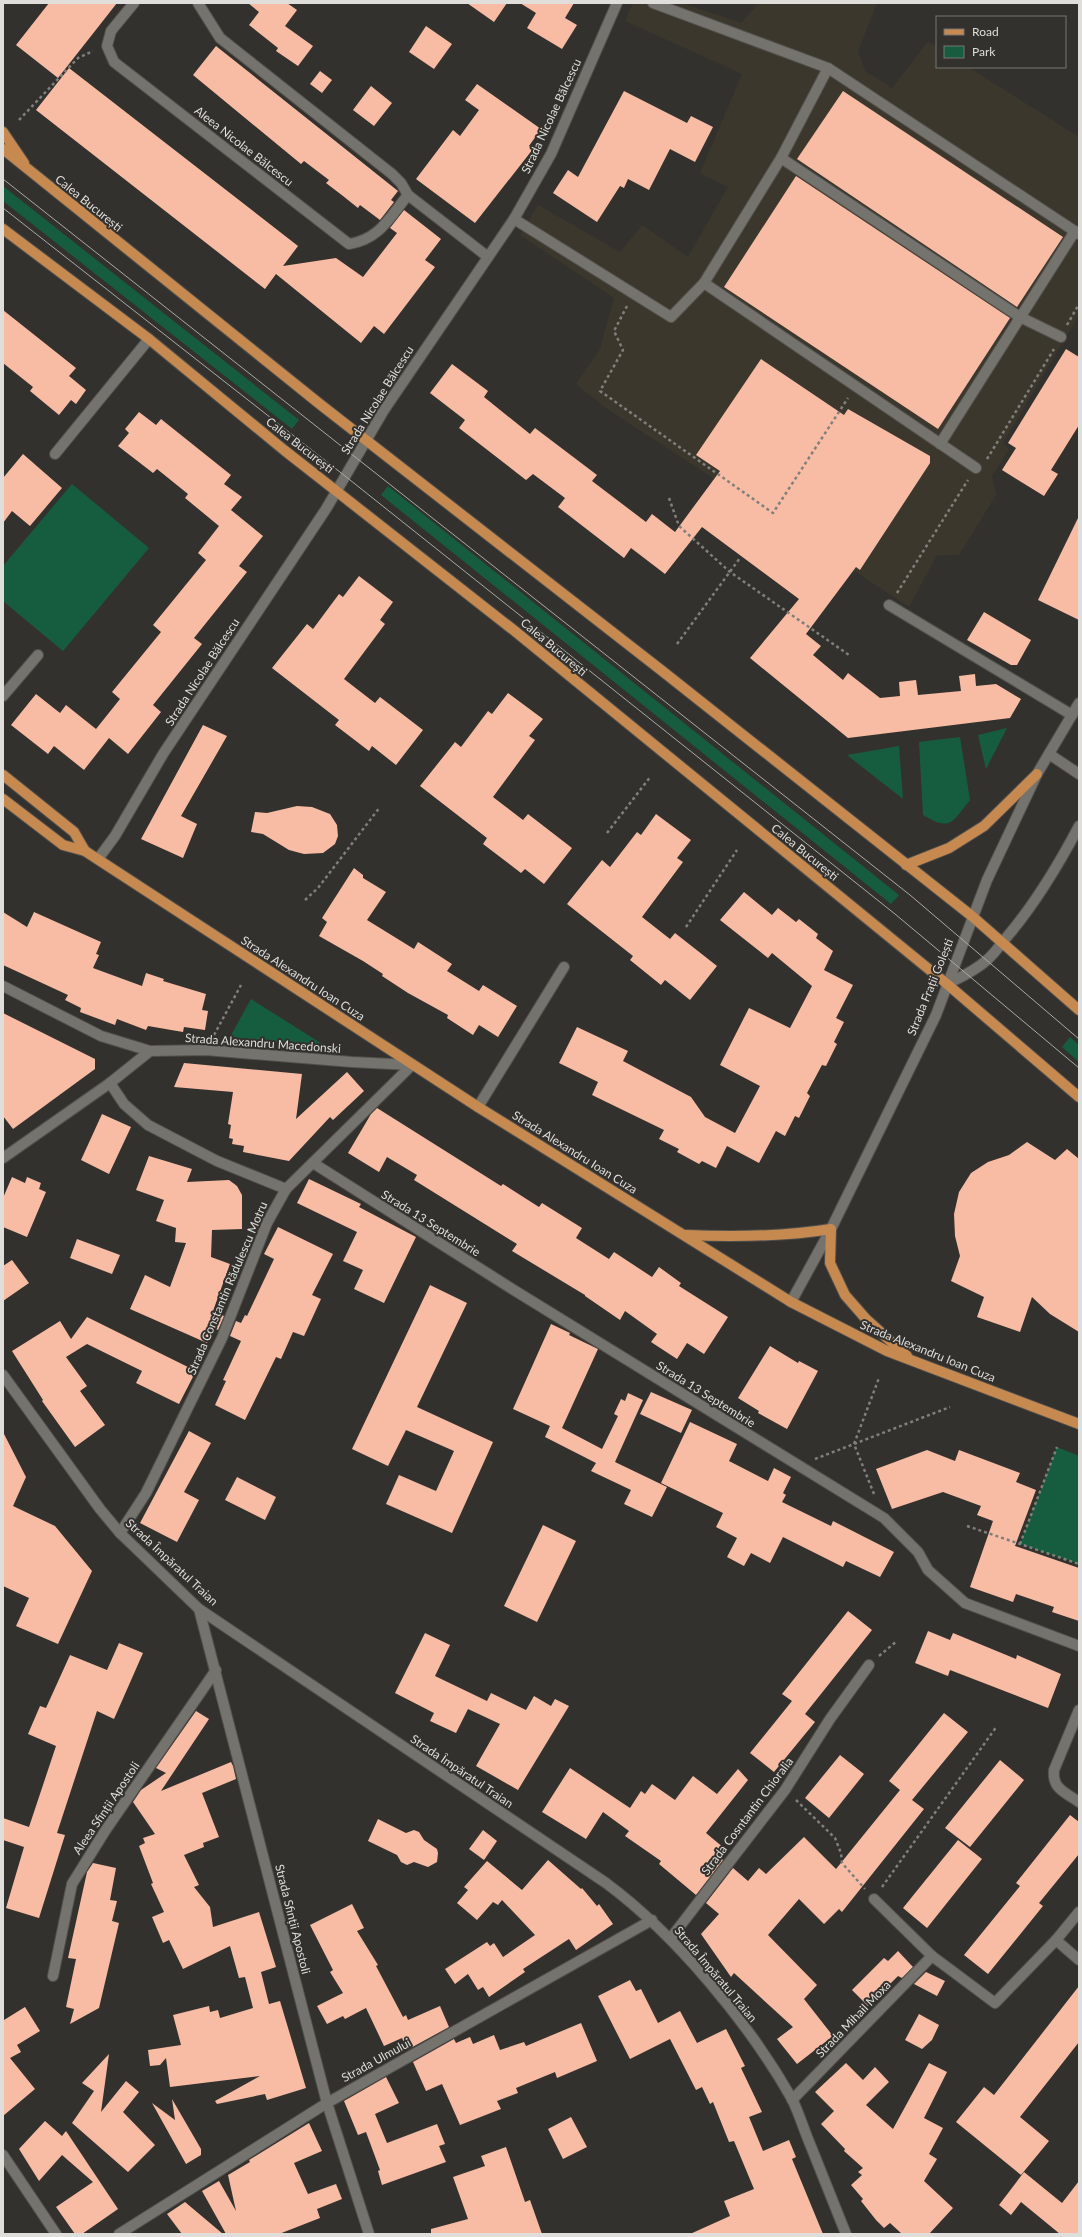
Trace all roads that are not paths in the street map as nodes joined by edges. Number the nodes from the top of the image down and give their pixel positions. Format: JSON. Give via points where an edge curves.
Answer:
{"nodes":[{"id":1,"x":134,"y":3,"type":"edge"},
{"id":2,"x":198,"y":3,"type":"edge"},
{"id":3,"x":617,"y":3,"type":"edge"},
{"id":4,"x":653,"y":3,"type":"edge"},
{"id":5,"x":828,"y":68,"type":"junction"},
{"id":6,"x":3,"y":132,"type":"edge"},
{"id":7,"x":3,"y":149,"type":"edge"},
{"id":8,"x":781,"y":158,"type":"junction"},
{"id":9,"x":32,"y":174,"type":"junction"},
{"id":10,"x":408,"y":195,"type":"junction"},
{"id":11,"x":514,"y":219,"type":"junction"},
{"id":12,"x":3,"y":229,"type":"edge"},
{"id":13,"x":1077,"y":232,"type":"edge"},
{"id":14,"x":488,"y":257,"type":"junction"},
{"id":15,"x":704,"y":283,"type":"junction"},
{"id":16,"x":1020,"y":318,"type":"junction"},
{"id":17,"x":1061,"y":337,"type":"dead end"},
{"id":18,"x":149,"y":339,"type":"junction"},
{"id":19,"x":366,"y":439,"type":"junction"},
{"id":20,"x":940,"y":444,"type":"junction"},
{"id":21,"x":55,"y":454,"type":"dead end"},
{"id":22,"x":976,"y":468,"type":"dead end"},
{"id":23,"x":336,"y":490,"type":"junction"},
{"id":24,"x":889,"y":605,"type":"dead end"},
{"id":25,"x":38,"y":655,"type":"dead end"},
{"id":26,"x":3,"y":696,"type":"edge"},
{"id":27,"x":1079,"y":703,"type":"edge"},
{"id":28,"x":1072,"y":715,"type":"junction"},
{"id":29,"x":1049,"y":754,"type":"junction"},
{"id":30,"x":1037,"y":774,"type":"junction"},
{"id":31,"x":1079,"y":774,"type":"edge"},
{"id":32,"x":3,"y":775,"type":"edge"},
{"id":33,"x":3,"y":799,"type":"edge"},
{"id":34,"x":1079,"y":826,"type":"edge"},
{"id":35,"x":85,"y":851,"type":"junction"},
{"id":36,"x":98,"y":859,"type":"junction"},
{"id":37,"x":906,"y":865,"type":"junction"},
{"id":38,"x":973,"y":917,"type":"junction"},
{"id":39,"x":1003,"y":942,"type":"junction"},
{"id":40,"x":564,"y":967,"type":"dead end"},
{"id":41,"x":948,"y":984,"type":"junction"},
{"id":42,"x":3,"y":986,"type":"edge"},
{"id":43,"x":1079,"y":1010,"type":"edge"},
{"id":44,"x":150,"y":1052,"type":"junction"},
{"id":45,"x":412,"y":1065,"type":"junction"},
{"id":46,"x":110,"y":1083,"type":"junction"},
{"id":47,"x":1079,"y":1097,"type":"edge"},
{"id":48,"x":478,"y":1107,"type":"junction"},
{"id":49,"x":3,"y":1158,"type":"edge"},
{"id":50,"x":313,"y":1163,"type":"junction"},
{"id":51,"x":286,"y":1188,"type":"junction"},
{"id":52,"x":831,"y":1229,"type":"junction"},
{"id":53,"x":686,"y":1235,"type":"junction"},
{"id":54,"x":791,"y":1302,"type":"junction"},
{"id":55,"x":911,"y":1360,"type":"junction"},
{"id":56,"x":3,"y":1375,"type":"edge"},
{"id":57,"x":1079,"y":1424,"type":"edge"},
{"id":58,"x":120,"y":1532,"type":"junction"},
{"id":59,"x":199,"y":1609,"type":"junction"},
{"id":60,"x":1079,"y":1646,"type":"edge"},
{"id":61,"x":869,"y":1665,"type":"road end"},
{"id":62,"x":216,"y":1670,"type":"junction"},
{"id":63,"x":1079,"y":1710,"type":"edge"},
{"id":64,"x":1079,"y":1802,"type":"edge"},
{"id":65,"x":874,"y":1900,"type":"road end"},
{"id":66,"x":1079,"y":1912,"type":"edge"},
{"id":67,"x":652,"y":1920,"type":"junction"},
{"id":68,"x":670,"y":1939,"type":"junction"},
{"id":69,"x":1056,"y":1940,"type":"junction"},
{"id":70,"x":932,"y":1956,"type":"junction"},
{"id":71,"x":1079,"y":1960,"type":"edge"},
{"id":72,"x":53,"y":1976,"type":"dead end"},
{"id":73,"x":792,"y":2100,"type":"junction"},
{"id":74,"x":327,"y":2103,"type":"junction"},
{"id":75,"x":3,"y":2155,"type":"edge"},
{"id":76,"x":56,"y":2234,"type":"edge"},
{"id":77,"x":119,"y":2234,"type":"edge"},
{"id":78,"x":369,"y":2234,"type":"edge"},
{"id":79,"x":846,"y":2234,"type":"edge"}],
"edges":[{"from":1,"to":10,"type":"street","name":"Aleea Nicolae Bălcescu","via":[[111,31],[107,46],[114,62],[349,244],[363,242],[375,236]]},
{"from":2,"to":10,"type":"street","via":[[220,38],[392,174]]},
{"from":3,"to":11,"type":"street","name":"Strada Nicolae Bălcescu","via":[[551,154]]},
{"from":4,"to":5,"type":"street"},
{"from":5,"to":8,"type":"street"},
{"from":5,"to":13,"type":"street"},
{"from":6,"to":9,"type":"main road"},
{"from":7,"to":9,"type":"main road","name":"Calea București"},
{"from":8,"to":15,"type":"street"},
{"from":8,"to":16,"type":"street"},
{"from":9,"to":19,"type":"main road","name":"Calea București"},
{"from":10,"to":14,"type":"street"},
{"from":11,"to":14,"type":"street","name":"Strada Nicolae Bălcescu"},
{"from":11,"to":15,"type":"street","via":[[671,317]]},
{"from":12,"to":18,"type":"main road","name":"Calea București"},
{"from":13,"to":16,"type":"street"},
{"from":14,"to":19,"type":"street","name":"Strada Nicolae Bălcescu","via":[[436,330]]},
{"from":15,"to":20,"type":"street"},
{"from":16,"to":17,"type":"street"},
{"from":16,"to":20,"type":"street"},
{"from":18,"to":21,"type":"street"},
{"from":18,"to":23,"type":"main road","name":"Calea București"},
{"from":19,"to":23,"type":"street","name":"Strada Nicolae Bălcescu"},
{"from":19,"to":37,"type":"main road","name":"Calea București"},
{"from":20,"to":22,"type":"street"},
{"from":23,"to":36,"type":"street","name":"Strada Nicolae Bălcescu","via":[[167,748],[115,836]]},
{"from":23,"to":41,"type":"main road","name":"Calea București","via":[[516,632]]},
{"from":24,"to":28,"type":"street"},
{"from":25,"to":26,"type":"street"},
{"from":27,"to":28,"type":"street","name":"Strada Frații Golești"},
{"from":28,"to":29,"type":"street","name":"Strada Frații Golești"},
{"from":29,"to":30,"type":"street","name":"Strada Frații Golești"},
{"from":29,"to":31,"type":"street"},
{"from":30,"to":37,"type":"main road","via":[[984,826],[949,848]]},
{"from":30,"to":38,"type":"street","name":"Strada Frații Golești","via":[[987,880]]},
{"from":32,"to":35,"type":"main road","name":"Strada Alexandru Ioan Cuza","via":[[74,832]]},
{"from":33,"to":35,"type":"main road","name":"Strada Alexandru Ioan Cuza","via":[[63,845]]},
{"from":34,"to":39,"type":"street","via":[[1056,871]]},
{"from":35,"to":36,"type":"main road","name":"Strada Alexandru Ioan Cuza"},
{"from":36,"to":45,"type":"main road","name":"Strada Alexandru Ioan Cuza"},
{"from":37,"to":38,"type":"main road","name":"Calea București"},
{"from":38,"to":39,"type":"main road","name":"Calea București"},
{"from":38,"to":41,"type":"street","name":"Strada Frații Golești"},
{"from":39,"to":41,"type":"street","via":[[987,960]]},
{"from":39,"to":43,"type":"main road","name":"Calea București"},
{"from":40,"to":48,"type":"street"},
{"from":41,"to":47,"type":"main road","name":"Calea București"},
{"from":41,"to":52,"type":"street","name":"Strada Frații Golești","via":[[936,1015]]},
{"from":42,"to":44,"type":"street","via":[[101,1036]]},
{"from":44,"to":45,"type":"street","name":"Strada Alexandru Macedonski","via":[[206,1050]]},
{"from":44,"to":46,"type":"street"},
{"from":45,"to":48,"type":"main road","name":"Strada Alexandru Ioan Cuza"},
{"from":45,"to":50,"type":"street","name":"Strada Constantin Rădulescu Motru"},
{"from":46,"to":49,"type":"street"},
{"from":46,"to":51,"type":"street","via":[[124,1104],[148,1124],[217,1160]]},
{"from":48,"to":53,"type":"main road","name":"Strada Alexandru Ioan Cuza"},
{"from":50,"to":51,"type":"street","name":"Strada Constantin Rădulescu Motru"},
{"from":50,"to":60,"type":"street","name":"Strada 13 Septembrie","via":[[884,1518],[918,1552],[928,1570],[965,1603]]},
{"from":51,"to":58,"type":"street","name":"Strada Constantin Rădulescu Motru","via":[[267,1223],[222,1338],[146,1493]]},
{"from":52,"to":53,"type":"main road","via":[[793,1235],[749,1237]]},
{"from":52,"to":54,"type":"street","name":"Strada Frații Golești"},
{"from":52,"to":55,"type":"main road","via":[[830,1263],[845,1295],[866,1319]]},
{"from":53,"to":54,"type":"main road","name":"Strada Alexandru Ioan Cuza"},
{"from":54,"to":55,"type":"main road","name":"Strada Alexandru Ioan Cuza","via":[[857,1337]]},
{"from":55,"to":57,"type":"main road","name":"Strada Alexandru Ioan Cuza"},
{"from":56,"to":58,"type":"street","name":"Strada Împăratul Traian","via":[[100,1509]]},
{"from":58,"to":59,"type":"street","name":"Strada Împăratul Traian"},
{"from":59,"to":62,"type":"street","name":"Strada Sfinții Apostoli"},
{"from":59,"to":67,"type":"street","name":"Strada Împăratul Traian","via":[[606,1883],[633,1902]]},
{"from":61,"to":68,"type":"street","name":"Strada Cosntantin Chioralia","via":[[830,1719],[785,1790]]},
{"from":62,"to":72,"type":"street","name":"Aleea Sfinții Apostoli","via":[[105,1831],[72,1884]]},
{"from":62,"to":74,"type":"street","name":"Strada Sfinții Apostoli"},
{"from":63,"to":64,"type":"street","via":[[1054,1770],[1053,1780],[1057,1788]]},
{"from":65,"to":70,"type":"street"},
{"from":66,"to":69,"type":"street"},
{"from":67,"to":68,"type":"street","name":"Strada Împăratul Traian"},
{"from":67,"to":74,"type":"street","name":"Strada Ulmului"},
{"from":68,"to":73,"type":"street","name":"Strada Împăratul Traian","via":[[716,1991],[755,2041]]},
{"from":69,"to":70,"type":"street","via":[[995,2003]]},
{"from":69,"to":71,"type":"street"},
{"from":70,"to":73,"type":"street","name":"Strada Mihail Moxa"},
{"from":73,"to":79,"type":"street","name":"Strada Împăratul Traian"},
{"from":74,"to":77,"type":"street","name":"Strada Ulmului"},
{"from":74,"to":78,"type":"street","name":"Strada Sfinții Apostoli"},
{"from":75,"to":76,"type":"street"}]}
